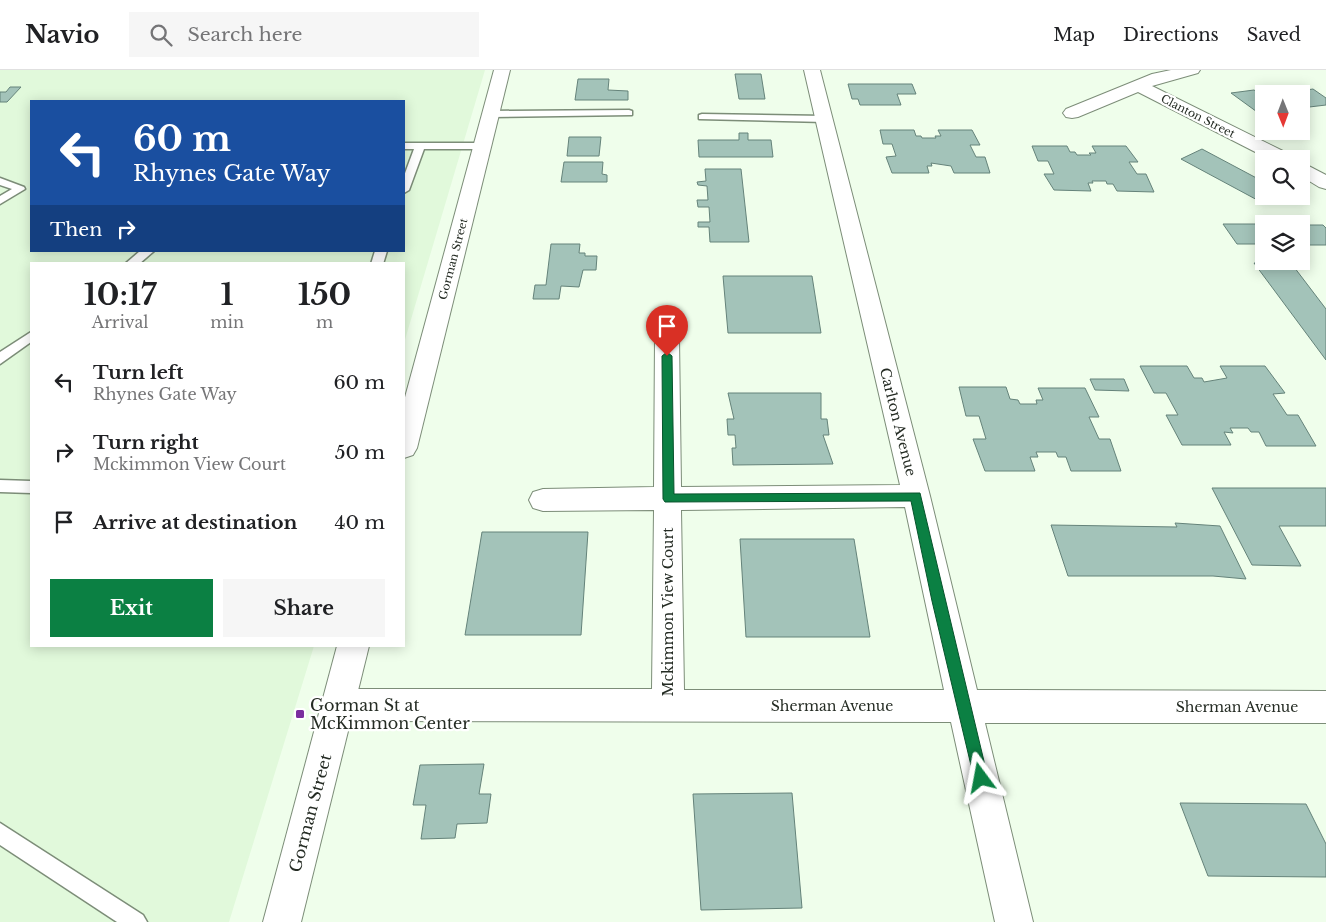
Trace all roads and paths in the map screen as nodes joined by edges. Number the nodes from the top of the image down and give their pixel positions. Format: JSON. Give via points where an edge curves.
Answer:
{"nodes":[{"id":1,"x":502,"y":70,"type":"edge"},
{"id":2,"x":812,"y":70,"type":"edge"},
{"id":3,"x":1192,"y":70,"type":"edge"},
{"id":4,"x":1138,"y":86,"type":"junction"},
{"id":5,"x":629,"y":113,"type":"dead end"},
{"id":6,"x":1072,"y":113,"type":"dead end"},
{"id":7,"x":490,"y":114,"type":"junction"},
{"id":8,"x":702,"y":117,"type":"dead end"},
{"id":9,"x":825,"y":119,"type":"junction"},
{"id":10,"x":405,"y":146,"type":"edge"},
{"id":11,"x":420,"y":146,"type":"junction"},
{"id":12,"x":482,"y":146,"type":"junction"},
{"id":13,"x":1266,"y":150,"type":"edge"},
{"id":14,"x":1310,"y":173,"type":"edge"},
{"id":15,"x":0,"y":182,"type":"edge"},
{"id":16,"x":1326,"y":183,"type":"edge"},
{"id":17,"x":405,"y":187,"type":"edge"},
{"id":18,"x":0,"y":201,"type":"edge"},
{"id":19,"x":147,"y":252,"type":"edge"},
{"id":20,"x":134,"y":262,"type":"edge"},
{"id":21,"x":30,"y":337,"type":"edge"},
{"id":22,"x":667,"y":338,"type":"dead end"},
{"id":23,"x":0,"y":359,"type":"edge"},
{"id":24,"x":405,"y":444,"type":"edge"},
{"id":25,"x":0,"y":486,"type":"edge"},
{"id":26,"x":30,"y":486,"type":"edge"},
{"id":27,"x":916,"y":496,"type":"junction"},
{"id":28,"x":669,"y":499,"type":"junction"},
{"id":29,"x":543,"y":500,"type":"dead end"},
{"id":30,"x":353,"y":647,"type":"edge"},
{"id":31,"x":338,"y":705,"type":"junction"},
{"id":32,"x":668,"y":706,"type":"junction"},
{"id":33,"x":965,"y":707,"type":"junction"},
{"id":34,"x":1326,"y":707,"type":"edge"},
{"id":35,"x":0,"y":833,"type":"edge"},
{"id":36,"x":136,"y":922,"type":"edge"},
{"id":37,"x":282,"y":922,"type":"edge"},
{"id":38,"x":1014,"y":922,"type":"edge"}],
"edges":[{"from":1,"to":7,"type":"street","name":"Gorman Street"},
{"from":2,"to":9,"type":"street","name":"Carlton Avenue"},
{"from":3,"to":4,"type":"street"},
{"from":4,"to":6,"type":"street"},
{"from":4,"to":13,"type":"street","name":"Clanton Street"},
{"from":5,"to":7,"type":"lane"},
{"from":7,"to":12,"type":"street","name":"Gorman Street"},
{"from":8,"to":9,"type":"lane"},
{"from":9,"to":27,"type":"street","name":"Carlton Avenue"},
{"from":10,"to":11,"type":"lane"},
{"from":11,"to":12,"type":"lane"},
{"from":11,"to":17,"type":"lane"},
{"from":12,"to":24,"type":"street","name":"Gorman Street"},
{"from":14,"to":16,"type":"street"},
{"from":15,"to":18,"type":"lane","via":[[20,189]]},
{"from":19,"to":20,"type":"lane"},
{"from":21,"to":23,"type":"lane"},
{"from":22,"to":28,"type":"street","name":"Mckimmon View Court"},
{"from":25,"to":26,"type":"lane"},
{"from":27,"to":28,"type":"street"},
{"from":27,"to":33,"type":"street","name":"Carlton Avenue"},
{"from":28,"to":29,"type":"street"},
{"from":28,"to":32,"type":"street","name":"Mckimmon View Court"},
{"from":30,"to":31,"type":"street","name":"Gorman Street"},
{"from":31,"to":32,"type":"street","name":"Sherman Avenue"},
{"from":31,"to":37,"type":"street","name":"Gorman Street"},
{"from":32,"to":33,"type":"street","name":"Sherman Avenue"},
{"from":33,"to":34,"type":"street","name":"Sherman Avenue"},
{"from":33,"to":38,"type":"street","name":"Carlton Avenue"},
{"from":35,"to":36,"type":"lane"}]}
